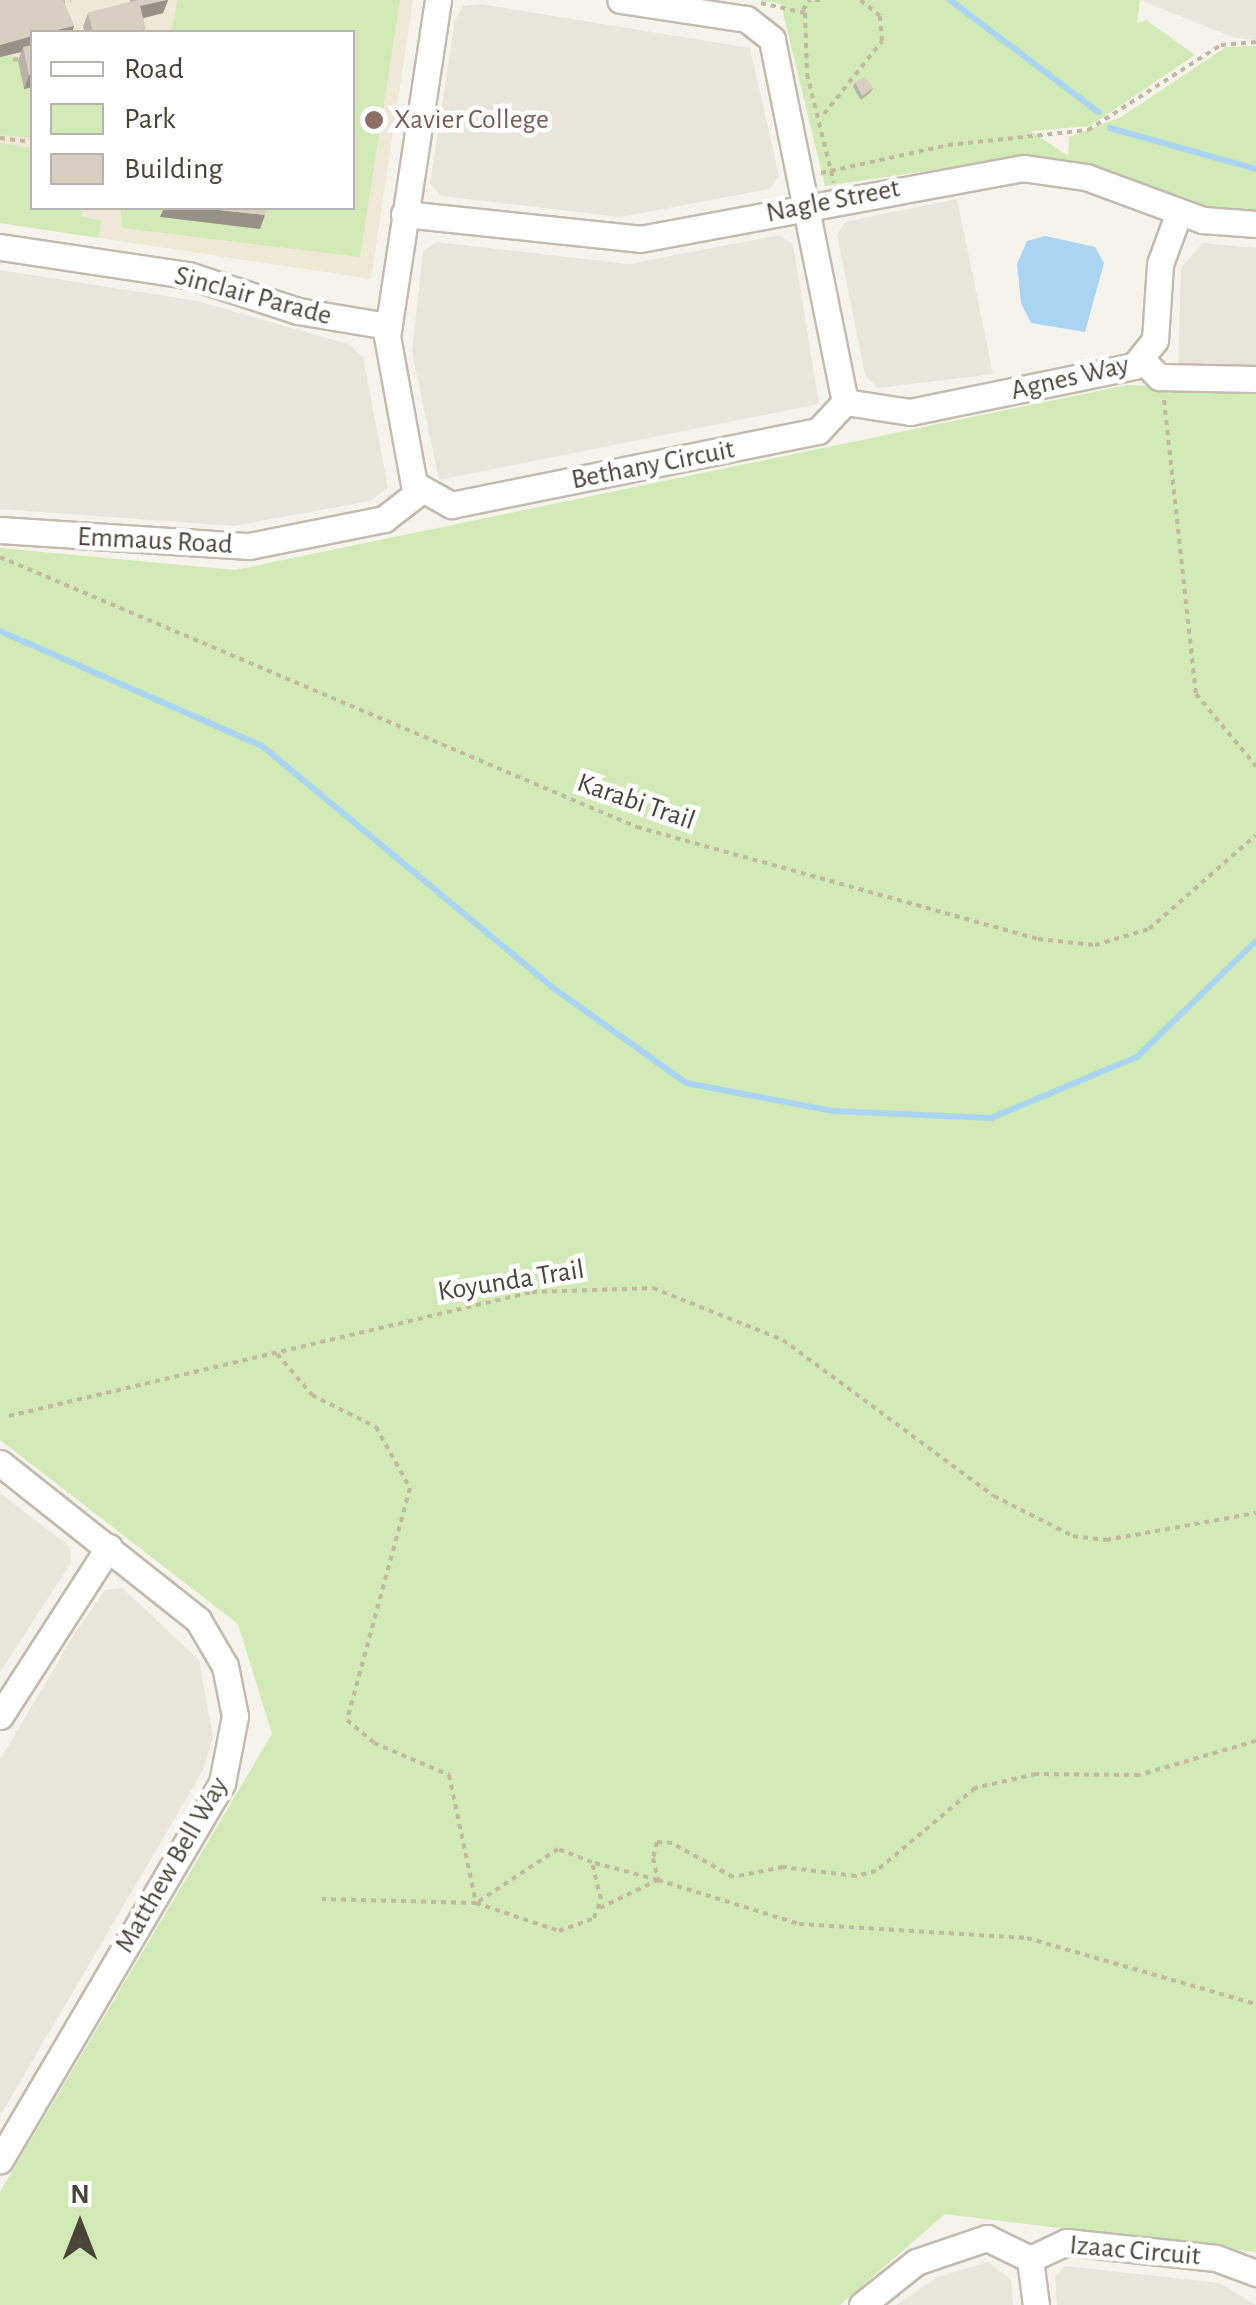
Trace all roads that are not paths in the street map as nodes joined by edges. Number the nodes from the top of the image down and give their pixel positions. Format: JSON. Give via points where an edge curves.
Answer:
{"nodes":[{"id":1,"x":438,"y":0,"type":"edge"},
{"id":2,"x":620,"y":0,"type":"edge"},
{"id":3,"x":808,"y":206,"type":"junction"},
{"id":4,"x":1179,"y":212,"type":"junction"},
{"id":5,"x":404,"y":214,"type":"junction"},
{"id":6,"x":1256,"y":224,"type":"edge"},
{"id":7,"x":0,"y":247,"type":"edge"},
{"id":8,"x":388,"y":326,"type":"junction"},
{"id":9,"x":1151,"y":369,"type":"junction"},
{"id":10,"x":1256,"y":379,"type":"edge"},
{"id":11,"x":845,"y":402,"type":"junction"},
{"id":12,"x":419,"y":492,"type":"junction"},
{"id":13,"x":0,"y":530,"type":"edge"},
{"id":14,"x":0,"y":1463,"type":"edge"},
{"id":15,"x":110,"y":1547,"type":"junction"},
{"id":16,"x":0,"y":1716,"type":"edge"},
{"id":17,"x":0,"y":2160,"type":"edge"},
{"id":18,"x":1030,"y":2259,"type":"junction"},
{"id":19,"x":1256,"y":2273,"type":"edge"},
{"id":20,"x":862,"y":2305,"type":"edge"},
{"id":21,"x":1036,"y":2305,"type":"edge"}],
"edges":[{"from":1,"to":5,"type":"street"},
{"from":2,"to":3,"type":"street","via":[[746,19],[768,32]]},
{"from":3,"to":4,"type":"street","name":"Nagle Street","via":[[1023,168],[1086,177]]},
{"from":3,"to":5,"type":"street","name":"Nagle Street","via":[[602,241]]},
{"from":3,"to":11,"type":"street"},
{"from":4,"to":6,"type":"street","name":"Nagle Street"},
{"from":4,"to":9,"type":"street","name":"Agnes Way","via":[[1160,264]]},
{"from":5,"to":8,"type":"street"},
{"from":7,"to":8,"type":"street","name":"Sinclair Parade","via":[[188,275],[298,311]]},
{"from":8,"to":12,"type":"street"},
{"from":9,"to":10,"type":"street"},
{"from":9,"to":11,"type":"street","name":"Agnes Way","via":[[922,410]]},
{"from":11,"to":12,"type":"street","name":"Bethany Circuit","via":[[832,422],[800,435],[451,505]]},
{"from":12,"to":13,"type":"street","name":"Emmaus Road","via":[[384,518],[248,546]]},
{"from":14,"to":15,"type":"street","name":"Matthew Bell Way"},
{"from":15,"to":16,"type":"street"},
{"from":15,"to":17,"type":"street","name":"Matthew Bell Way","via":[[213,1641],[233,1694],[235,1736],[222,1783]]},
{"from":18,"to":19,"type":"street","name":"Izaac Circuit","via":[[1076,2243],[1216,2258]]},
{"from":18,"to":20,"type":"street","name":"Izaac Circuit","via":[[1000,2239],[964,2242],[916,2262]]},
{"from":18,"to":21,"type":"street"}]}
